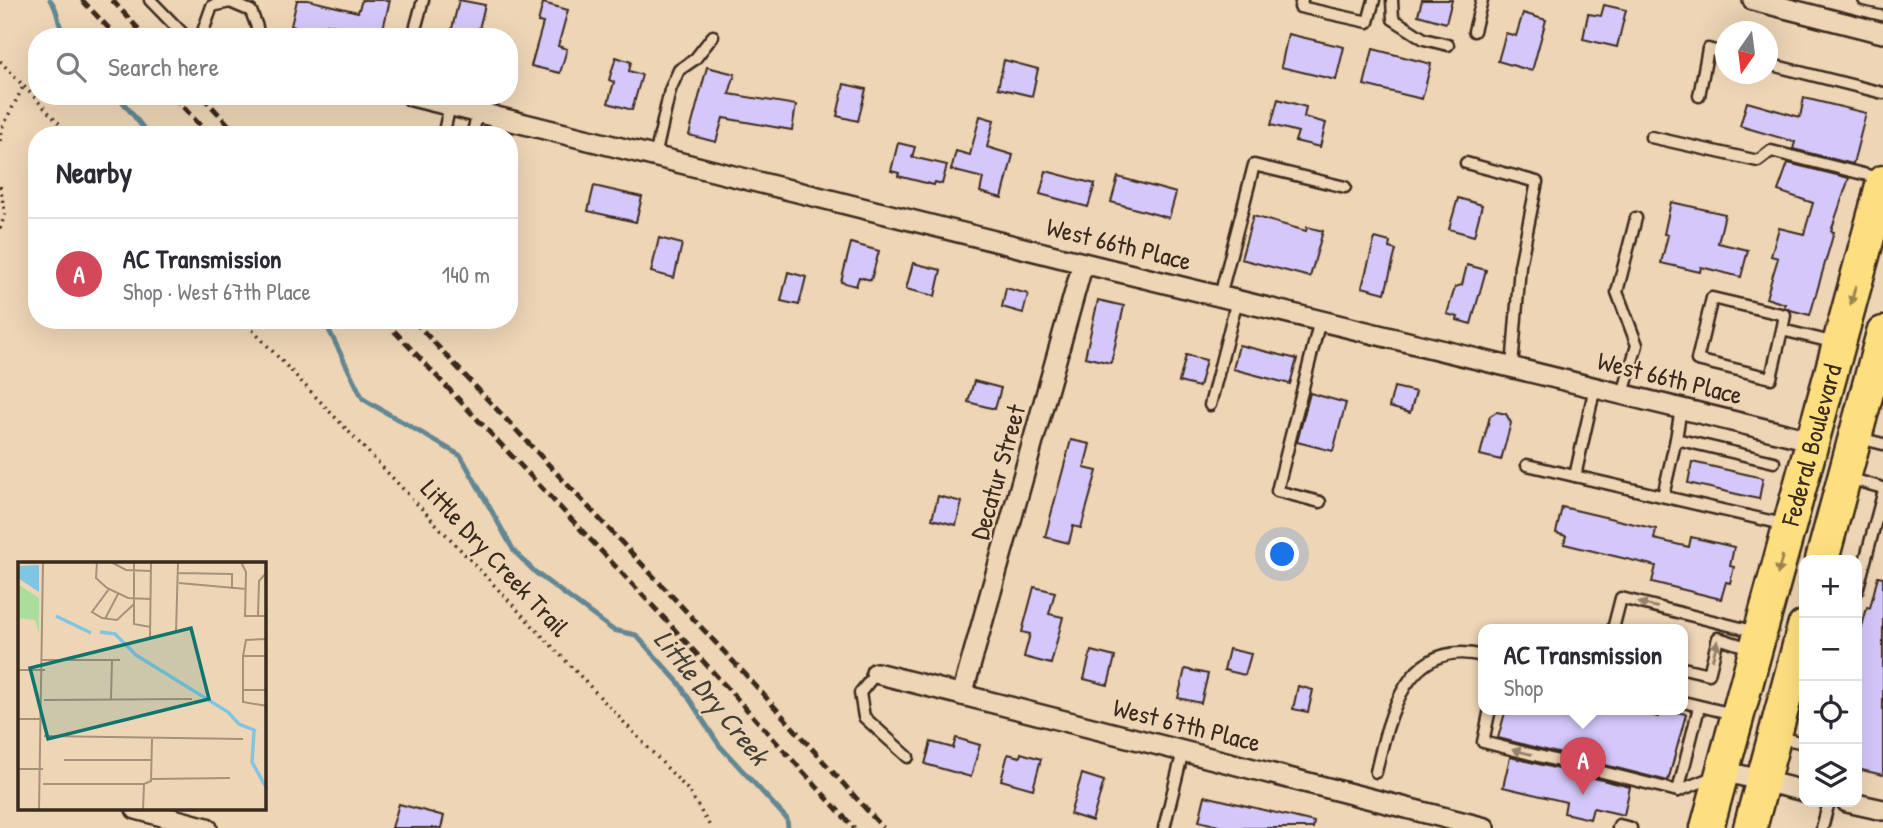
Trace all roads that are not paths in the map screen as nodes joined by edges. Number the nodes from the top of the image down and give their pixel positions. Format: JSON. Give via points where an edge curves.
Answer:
{"nodes":[{"id":1,"x":150,"y":0,"type":"edge"},
{"id":2,"x":422,"y":0,"type":"edge"},
{"id":3,"x":1302,"y":0,"type":"edge"},
{"id":4,"x":1374,"y":0,"type":"edge"},
{"id":5,"x":1392,"y":0,"type":"edge"},
{"id":6,"x":1482,"y":0,"type":"edge"},
{"id":7,"x":1753,"y":0,"type":"edge"},
{"id":8,"x":1864,"y":0,"type":"edge"},
{"id":9,"x":1883,"y":4,"type":"edge"},
{"id":10,"x":177,"y":28,"type":"edge"},
{"id":11,"x":204,"y":28,"type":"edge"},
{"id":12,"x":257,"y":28,"type":"edge"},
{"id":13,"x":415,"y":28,"type":"edge"},
{"id":14,"x":1474,"y":31,"type":"dead end"},
{"id":15,"x":1883,"y":33,"type":"edge"},
{"id":16,"x":713,"y":36,"type":"dead end"},
{"id":17,"x":1448,"y":44,"type":"dead end"},
{"id":18,"x":1715,"y":51,"type":"edge"},
{"id":19,"x":1778,"y":67,"type":"edge"},
{"id":20,"x":1883,"y":93,"type":"edge"},
{"id":21,"x":1699,"y":96,"type":"dead end"},
{"id":22,"x":446,"y":105,"type":"edge"},
{"id":23,"x":450,"y":106,"type":"junction"},
{"id":24,"x":478,"y":113,"type":"junction"},
{"id":25,"x":445,"y":126,"type":"edge"},
{"id":26,"x":474,"y":126,"type":"edge"},
{"id":27,"x":1651,"y":137,"type":"dead end"},
{"id":28,"x":655,"y":157,"type":"junction"},
{"id":29,"x":1466,"y":163,"type":"dead end"},
{"id":30,"x":1883,"y":180,"type":"edge"},
{"id":31,"x":1345,"y":187,"type":"dead end"},
{"id":32,"x":1636,"y":218,"type":"dead end"},
{"id":33,"x":1083,"y":263,"type":"junction"},
{"id":34,"x":1228,"y":298,"type":"junction"},
{"id":35,"x":1320,"y":320,"type":"junction"},
{"id":36,"x":1782,"y":330,"type":"junction"},
{"id":37,"x":1882,"y":339,"type":"edge"},
{"id":38,"x":1840,"y":344,"type":"junction"},
{"id":39,"x":1512,"y":368,"type":"junction"},
{"id":40,"x":1877,"y":380,"type":"edge"},
{"id":41,"x":1595,"y":387,"type":"junction"},
{"id":42,"x":1623,"y":394,"type":"junction"},
{"id":43,"x":1210,"y":405,"type":"dead end"},
{"id":44,"x":1681,"y":408,"type":"junction"},
{"id":45,"x":1676,"y":439,"type":"junction"},
{"id":46,"x":1869,"y":440,"type":"edge"},
{"id":47,"x":1814,"y":441,"type":"junction"},
{"id":48,"x":1774,"y":462,"type":"dead end"},
{"id":49,"x":1527,"y":465,"type":"dead end"},
{"id":50,"x":1574,"y":476,"type":"junction"},
{"id":51,"x":1844,"y":477,"type":"junction"},
{"id":52,"x":1883,"y":488,"type":"edge"},
{"id":53,"x":1883,"y":494,"type":"edge"},
{"id":54,"x":1663,"y":496,"type":"junction"},
{"id":55,"x":1320,"y":502,"type":"dead end"},
{"id":56,"x":1791,"y":526,"type":"junction"},
{"id":57,"x":1823,"y":555,"type":"edge"},
{"id":58,"x":1862,"y":572,"type":"edge"},
{"id":59,"x":1614,"y":624,"type":"edge"},
{"id":60,"x":1759,"y":642,"type":"junction"},
{"id":61,"x":1478,"y":655,"type":"edge"},
{"id":62,"x":1799,"y":667,"type":"edge"},
{"id":63,"x":1688,"y":669,"type":"edge"},
{"id":64,"x":876,"y":673,"type":"joint"},
{"id":65,"x":962,"y":695,"type":"junction"},
{"id":66,"x":1688,"y":703,"type":"edge"},
{"id":67,"x":1699,"y":706,"type":"junction"},
{"id":68,"x":1489,"y":715,"type":"edge"},
{"id":69,"x":1739,"y":716,"type":"junction"},
{"id":70,"x":1790,"y":740,"type":"edge"},
{"id":71,"x":1183,"y":751,"type":"junction"},
{"id":72,"x":908,"y":757,"type":"dead end"},
{"id":73,"x":1723,"y":771,"type":"junction"},
{"id":74,"x":1376,"y":772,"type":"dead end"},
{"id":75,"x":1763,"y":782,"type":"junction"},
{"id":76,"x":1799,"y":790,"type":"edge"},
{"id":77,"x":1678,"y":791,"type":"junction"},
{"id":78,"x":1862,"y":805,"type":"edge"},
{"id":79,"x":1828,"y":807,"type":"edge"},
{"id":80,"x":139,"y":810,"type":"edge"},
{"id":81,"x":1883,"y":810,"type":"edge"},
{"id":82,"x":179,"y":824,"type":"edge"},
{"id":83,"x":1166,"y":827,"type":"edge"},
{"id":84,"x":207,"y":828,"type":"edge"},
{"id":85,"x":1485,"y":828,"type":"edge"},
{"id":86,"x":1618,"y":828,"type":"edge"},
{"id":87,"x":1631,"y":828,"type":"edge"},
{"id":88,"x":1707,"y":828,"type":"edge"},
{"id":89,"x":1750,"y":828,"type":"edge"},
{"id":90,"x":1822,"y":828,"type":"edge"}],
"edges":[{"from":1,"to":10,"type":"lane"},
{"from":2,"to":13,"type":"lane"},
{"from":3,"to":4,"type":"lane","via":[[1300,7],[1368,22]]},
{"from":5,"to":17,"type":"lane","via":[[1393,19],[1424,39]]},
{"from":6,"to":14,"type":"lane"},
{"from":7,"to":15,"type":"street"},
{"from":8,"to":9,"type":"lane"},
{"from":11,"to":12,"type":"lane","via":[[212,6],[230,2],[251,11]]},
{"from":16,"to":28,"type":"lane","via":[[679,71],[670,90]]},
{"from":18,"to":21,"type":"lane","via":[[1709,49]]},
{"from":19,"to":20,"type":"lane"},
{"from":22,"to":23,"type":"street","name":"West 66th Place"},
{"from":23,"to":24,"type":"street","name":"West 66th Place"},
{"from":23,"to":25,"type":"lane"},
{"from":24,"to":26,"type":"lane"},
{"from":24,"to":28,"type":"street","name":"West 66th Place"},
{"from":27,"to":30,"type":"lane","via":[[1758,161],[1771,151]]},
{"from":28,"to":33,"type":"street","name":"West 66th Place"},
{"from":29,"to":39,"type":"lane","via":[[1537,182],[1520,266]]},
{"from":30,"to":38,"type":"main road","name":"Federal Boulevard","one_way":true},
{"from":31,"to":34,"type":"lane","via":[[1254,165]]},
{"from":32,"to":42,"type":"lane","via":[[1617,292],[1637,345]]},
{"from":33,"to":34,"type":"street","name":"West 66th Place"},
{"from":33,"to":65,"type":"street","name":"Decatur Street"},
{"from":34,"to":35,"type":"street","name":"West 66th Place"},
{"from":34,"to":43,"type":"lane"},
{"from":35,"to":39,"type":"street","name":"West 66th Place"},
{"from":35,"to":55,"type":"lane","via":[[1277,491]]},
{"from":36,"to":36,"type":"lane","via":[[1770,378],[1697,360],[1712,298],[1785,315]]},
{"from":36,"to":38,"type":"lane"},
{"from":37,"to":40,"type":"main road","name":"Federal Boulevard"},
{"from":38,"to":47,"type":"main road","name":"Federal Boulevard"},
{"from":39,"to":41,"type":"street","name":"West 66th Place"},
{"from":40,"to":46,"type":"main road","name":"Federal Boulevard"},
{"from":41,"to":42,"type":"street","name":"West 66th Place"},
{"from":41,"to":50,"type":"lane"},
{"from":42,"to":44,"type":"street","name":"West 66th Place"},
{"from":44,"to":45,"type":"lane"},
{"from":44,"to":47,"type":"street","name":"West 66th Place"},
{"from":45,"to":48,"type":"lane"},
{"from":45,"to":54,"type":"lane"},
{"from":46,"to":51,"type":"main road","name":"Federal Boulevard"},
{"from":47,"to":56,"type":"main road","name":"Federal Boulevard"},
{"from":49,"to":50,"type":"lane"},
{"from":50,"to":54,"type":"lane"},
{"from":51,"to":52,"type":"lane"},
{"from":51,"to":57,"type":"main road","name":"Federal Boulevard"},
{"from":53,"to":58,"type":"lane"},
{"from":54,"to":56,"type":"lane"},
{"from":56,"to":60,"type":"main road","name":"Federal Boulevard","one_way":true},
{"from":60,"to":59,"type":"lane","one_way":true,"via":[[1622,598]]},
{"from":63,"to":60,"type":"lane","one_way":true,"via":[[1709,674],[1718,638]]},
{"from":60,"to":69,"type":"main road","name":"Federal Boulevard"},
{"from":61,"to":74,"type":"lane","via":[[1447,653],[1426,663],[1412,677],[1396,700]]},
{"from":62,"to":70,"type":"main road"},
{"from":64,"to":65,"type":"street","name":"West 67th Place"},
{"from":64,"to":72,"type":"lane","via":[[860,693],[864,717]]},
{"from":65,"to":71,"type":"street","name":"West 67th Place"},
{"from":66,"to":67,"type":"lane"},
{"from":67,"to":69,"type":"lane"},
{"from":67,"to":77,"type":"lane"},
{"from":77,"to":68,"type":"lane","one_way":true,"via":[[1483,742]]},
{"from":69,"to":73,"type":"main road","name":"Federal Boulevard"},
{"from":70,"to":75,"type":"main road"},
{"from":71,"to":83,"type":"lane"},
{"from":71,"to":85,"type":"street","name":"West 67th Place"},
{"from":73,"to":75,"type":"street"},
{"from":73,"to":77,"type":"lane"},
{"from":73,"to":88,"type":"main road","name":"Federal Boulevard"},
{"from":75,"to":76,"type":"street"},
{"from":75,"to":89,"type":"main road"},
{"from":78,"to":81,"type":"street"},
{"from":79,"to":90,"type":"lane"},
{"from":80,"to":82,"type":"street"},
{"from":82,"to":84,"type":"street"},
{"from":86,"to":87,"type":"lane"}]}
